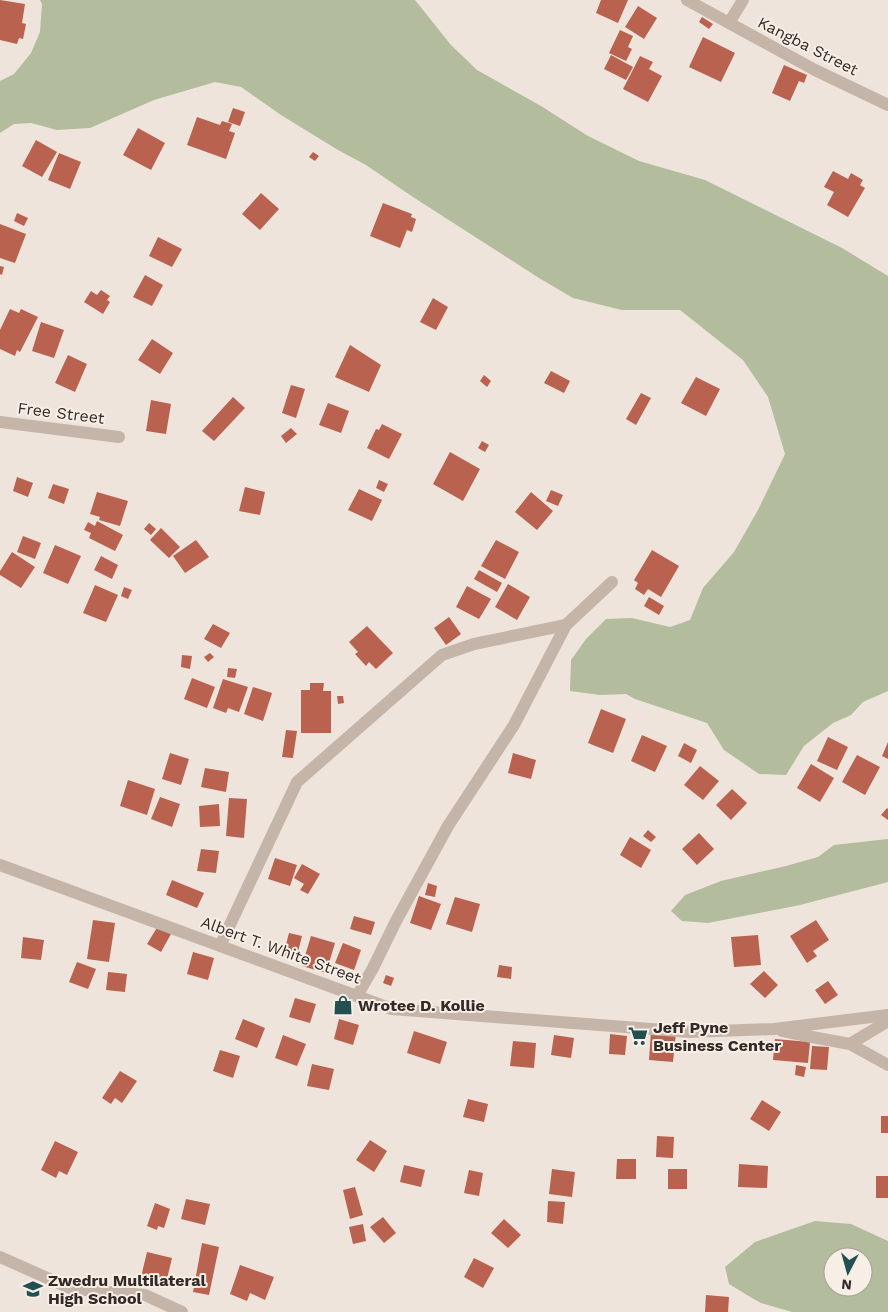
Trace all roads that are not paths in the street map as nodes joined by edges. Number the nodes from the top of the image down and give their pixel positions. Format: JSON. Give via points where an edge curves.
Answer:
{"nodes":[{"id":1,"x":687,"y":0,"type":"edge"},
{"id":2,"x":743,"y":0,"type":"edge"},
{"id":3,"x":729,"y":24,"type":"junction"},
{"id":4,"x":888,"y":105,"type":"edge"},
{"id":5,"x":0,"y":422,"type":"edge"},
{"id":6,"x":119,"y":437,"type":"dead end"},
{"id":7,"x":612,"y":582,"type":"dead end"},
{"id":8,"x":566,"y":625,"type":"junction"},
{"id":9,"x":0,"y":865,"type":"edge"},
{"id":10,"x":220,"y":946,"type":"junction"},
{"id":11,"x":357,"y":996,"type":"junction"},
{"id":12,"x":888,"y":1015,"type":"edge"},
{"id":13,"x":888,"y":1021,"type":"edge"},
{"id":14,"x":774,"y":1029,"type":"junction"},
{"id":15,"x":850,"y":1044,"type":"junction"},
{"id":16,"x":888,"y":1065,"type":"edge"},
{"id":17,"x":0,"y":1257,"type":"edge"},
{"id":18,"x":182,"y":1312,"type":"edge"}],
"edges":[{"from":1,"to":3,"type":"street","name":"Kangba Street"},
{"from":2,"to":3,"type":"street"},
{"from":3,"to":4,"type":"street","name":"Kangba Street"},
{"from":5,"to":6,"type":"street","name":"Free Street"},
{"from":7,"to":8,"type":"street"},
{"from":8,"to":10,"type":"street","via":[[474,644],[442,655],[297,782]]},
{"from":8,"to":11,"type":"street","via":[[514,725],[448,826]]},
{"from":9,"to":10,"type":"street","name":"Albert T. White Street"},
{"from":10,"to":11,"type":"street","name":"Albert T. White Street"},
{"from":11,"to":14,"type":"street","name":"Albert T. White Street","via":[[392,1009],[690,1032]]},
{"from":12,"to":14,"type":"street","name":"Albert T. White Street"},
{"from":13,"to":15,"type":"street"},
{"from":14,"to":15,"type":"street"},
{"from":15,"to":16,"type":"street"},
{"from":17,"to":18,"type":"street","via":[[72,1288],[145,1295]]}]}
